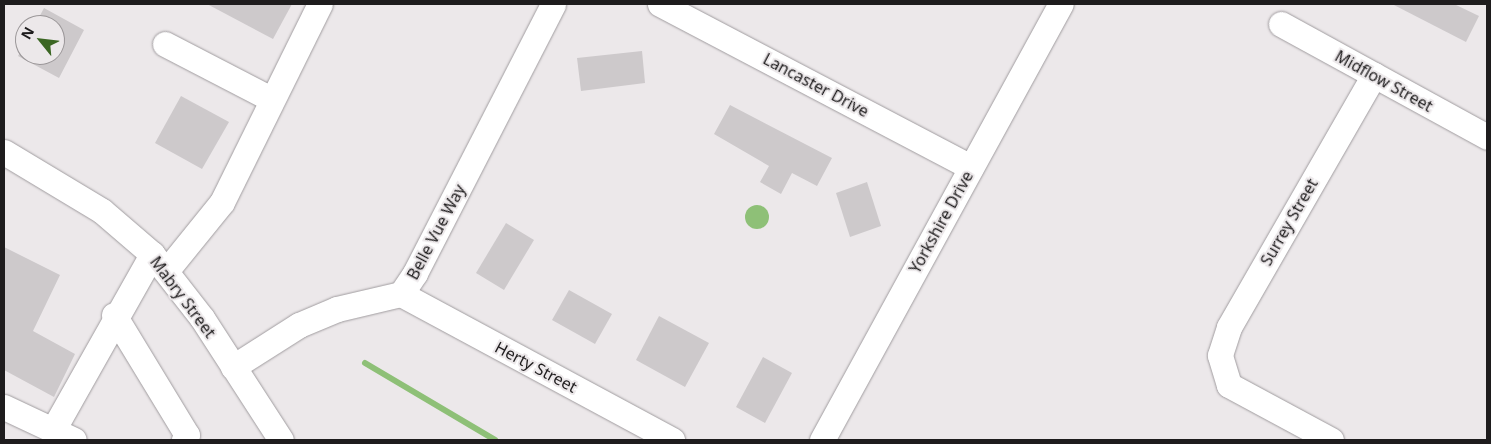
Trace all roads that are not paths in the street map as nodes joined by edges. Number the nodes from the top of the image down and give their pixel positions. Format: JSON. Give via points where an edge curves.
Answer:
{"nodes":[{"id":1,"x":320,"y":4,"type":"edge"},
{"id":2,"x":553,"y":4,"type":"edge"},
{"id":3,"x":660,"y":4,"type":"edge"},
{"id":4,"x":1061,"y":4,"type":"edge"},
{"id":5,"x":1281,"y":24,"type":"dead end"},
{"id":6,"x":165,"y":44,"type":"dead end"},
{"id":7,"x":1374,"y":75,"type":"junction"},
{"id":8,"x":271,"y":100,"type":"junction"},
{"id":9,"x":1487,"y":137,"type":"edge"},
{"id":10,"x":4,"y":152,"type":"edge"},
{"id":11,"x":971,"y":167,"type":"junction"},
{"id":12,"x":159,"y":262,"type":"junction"},
{"id":13,"x":401,"y":294,"type":"junction"},
{"id":14,"x":114,"y":315,"type":"junction"},
{"id":15,"x":234,"y":367,"type":"junction"},
{"id":16,"x":4,"y":407,"type":"edge"},
{"id":17,"x":64,"y":435,"type":"edge"},
{"id":18,"x":184,"y":440,"type":"edge"},
{"id":19,"x":281,"y":440,"type":"edge"},
{"id":20,"x":672,"y":440,"type":"edge"},
{"id":21,"x":822,"y":440,"type":"edge"},
{"id":22,"x":1331,"y":440,"type":"edge"}],
"edges":[{"from":1,"to":8,"type":"street"},
{"from":2,"to":13,"type":"street","name":"Belle Vue Way","via":[[415,273]]},
{"from":3,"to":11,"type":"street","name":"Lancaster Drive"},
{"from":4,"to":11,"type":"street","name":"Yorkshire Drive"},
{"from":5,"to":7,"type":"street","name":"Midflow Street"},
{"from":6,"to":8,"type":"street"},
{"from":7,"to":9,"type":"street","name":"Midflow Street"},
{"from":7,"to":22,"type":"street","name":"Surrey Street","via":[[1229,327],[1220,355],[1223,374],[1229,385]]},
{"from":8,"to":12,"type":"street","via":[[222,202]]},
{"from":10,"to":12,"type":"street","name":"Mabry Street","via":[[102,211]]},
{"from":11,"to":21,"type":"street","name":"Yorkshire Drive"},
{"from":12,"to":14,"type":"street"},
{"from":12,"to":15,"type":"street","name":"Mabry Street"},
{"from":13,"to":15,"type":"street","name":"Belle Vue Way","via":[[337,309],[299,325]]},
{"from":13,"to":20,"type":"street","name":"Herty Street"},
{"from":14,"to":17,"type":"street"},
{"from":14,"to":18,"type":"street","via":[[187,435]]},
{"from":15,"to":19,"type":"street","name":"Mabry Street"},
{"from":16,"to":17,"type":"street"}]}
